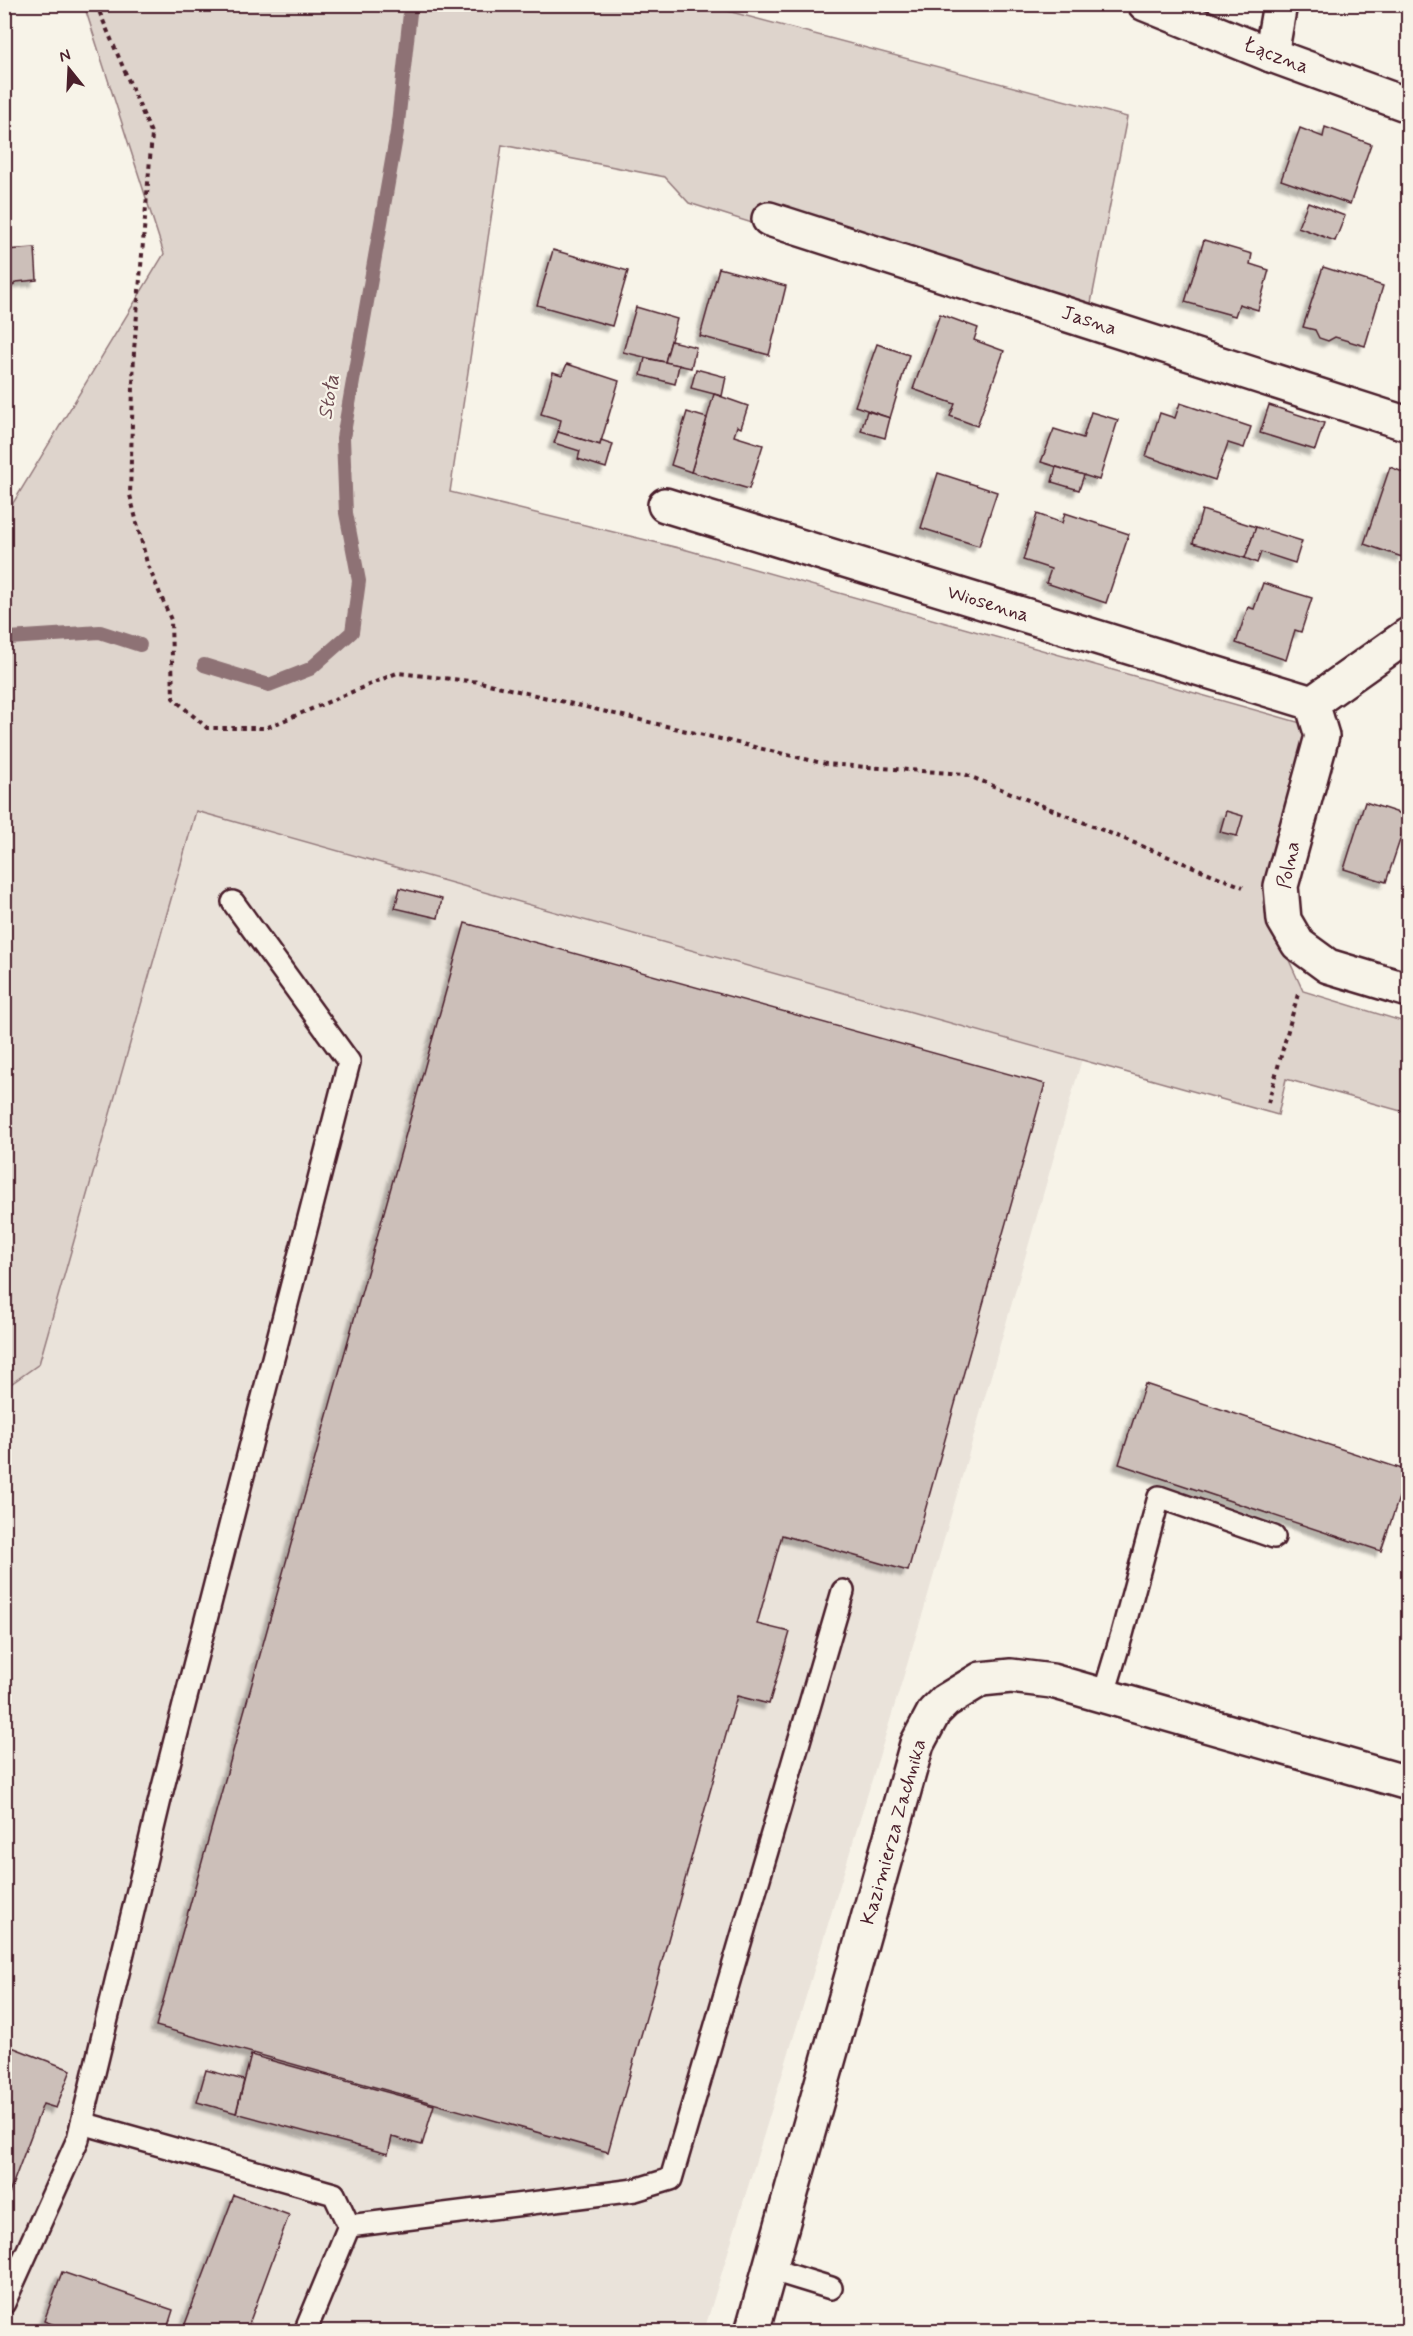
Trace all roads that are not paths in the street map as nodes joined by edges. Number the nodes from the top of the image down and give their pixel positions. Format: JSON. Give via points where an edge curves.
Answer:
{"nodes":[{"id":1,"x":1145,"y":4,"type":"edge"},
{"id":2,"x":1280,"y":4,"type":"edge"},
{"id":3,"x":1272,"y":55,"type":"junction"},
{"id":4,"x":1408,"y":105,"type":"edge"},
{"id":5,"x":769,"y":219,"type":"dead end"},
{"id":6,"x":1408,"y":424,"type":"edge"},
{"id":7,"x":665,"y":505,"type":"dead end"},
{"id":8,"x":1408,"y":634,"type":"edge"},
{"id":9,"x":1312,"y":703,"type":"junction"},
{"id":10,"x":233,"y":902,"type":"dead end"},
{"id":11,"x":1408,"y":990,"type":"edge"},
{"id":12,"x":1274,"y":1537,"type":"dead end"},
{"id":13,"x":843,"y":1591,"type":"dead end"},
{"id":14,"x":1103,"y":1697,"type":"junction"},
{"id":15,"x":1408,"y":1783,"type":"edge"},
{"id":16,"x":82,"y":2123,"type":"junction"},
{"id":17,"x":349,"y":2226,"type":"junction"},
{"id":18,"x":769,"y":2269,"type":"junction"},
{"id":19,"x":831,"y":2288,"type":"dead end"},
{"id":20,"x":4,"y":2303,"type":"edge"},
{"id":21,"x":305,"y":2331,"type":"edge"},
{"id":22,"x":752,"y":2331,"type":"edge"}],
"edges":[{"from":1,"to":3,"type":"street","name":"Łączna"},
{"from":2,"to":3,"type":"street"},
{"from":3,"to":4,"type":"street","name":"Łączna"},
{"from":5,"to":6,"type":"street","name":"Jasna"},
{"from":7,"to":9,"type":"street","name":"Wiosenna"},
{"from":8,"to":9,"type":"street"},
{"from":9,"to":11,"type":"street","name":"Polna","via":[[1322,736],[1281,886],[1284,920],[1298,944],[1328,966]]},
{"from":10,"to":16,"type":"lane","via":[[349,1062],[162,1791]]},
{"from":12,"to":14,"type":"lane","via":[[1159,1497]]},
{"from":13,"to":17,"type":"lane","via":[[671,2179],[635,2190]]},
{"from":14,"to":15,"type":"street","name":"Kazimierza Zachnika"},
{"from":14,"to":18,"type":"street","name":"Kazimierza Zachnika","via":[[1052,1681],[996,1677],[973,1683],[934,1712],[917,1744]]},
{"from":16,"to":17,"type":"lane","via":[[334,2194]]},
{"from":16,"to":20,"type":"lane"},
{"from":17,"to":21,"type":"lane"},
{"from":18,"to":19,"type":"lane"},
{"from":18,"to":22,"type":"street","name":"Kazimierza Zachnika"}]}
